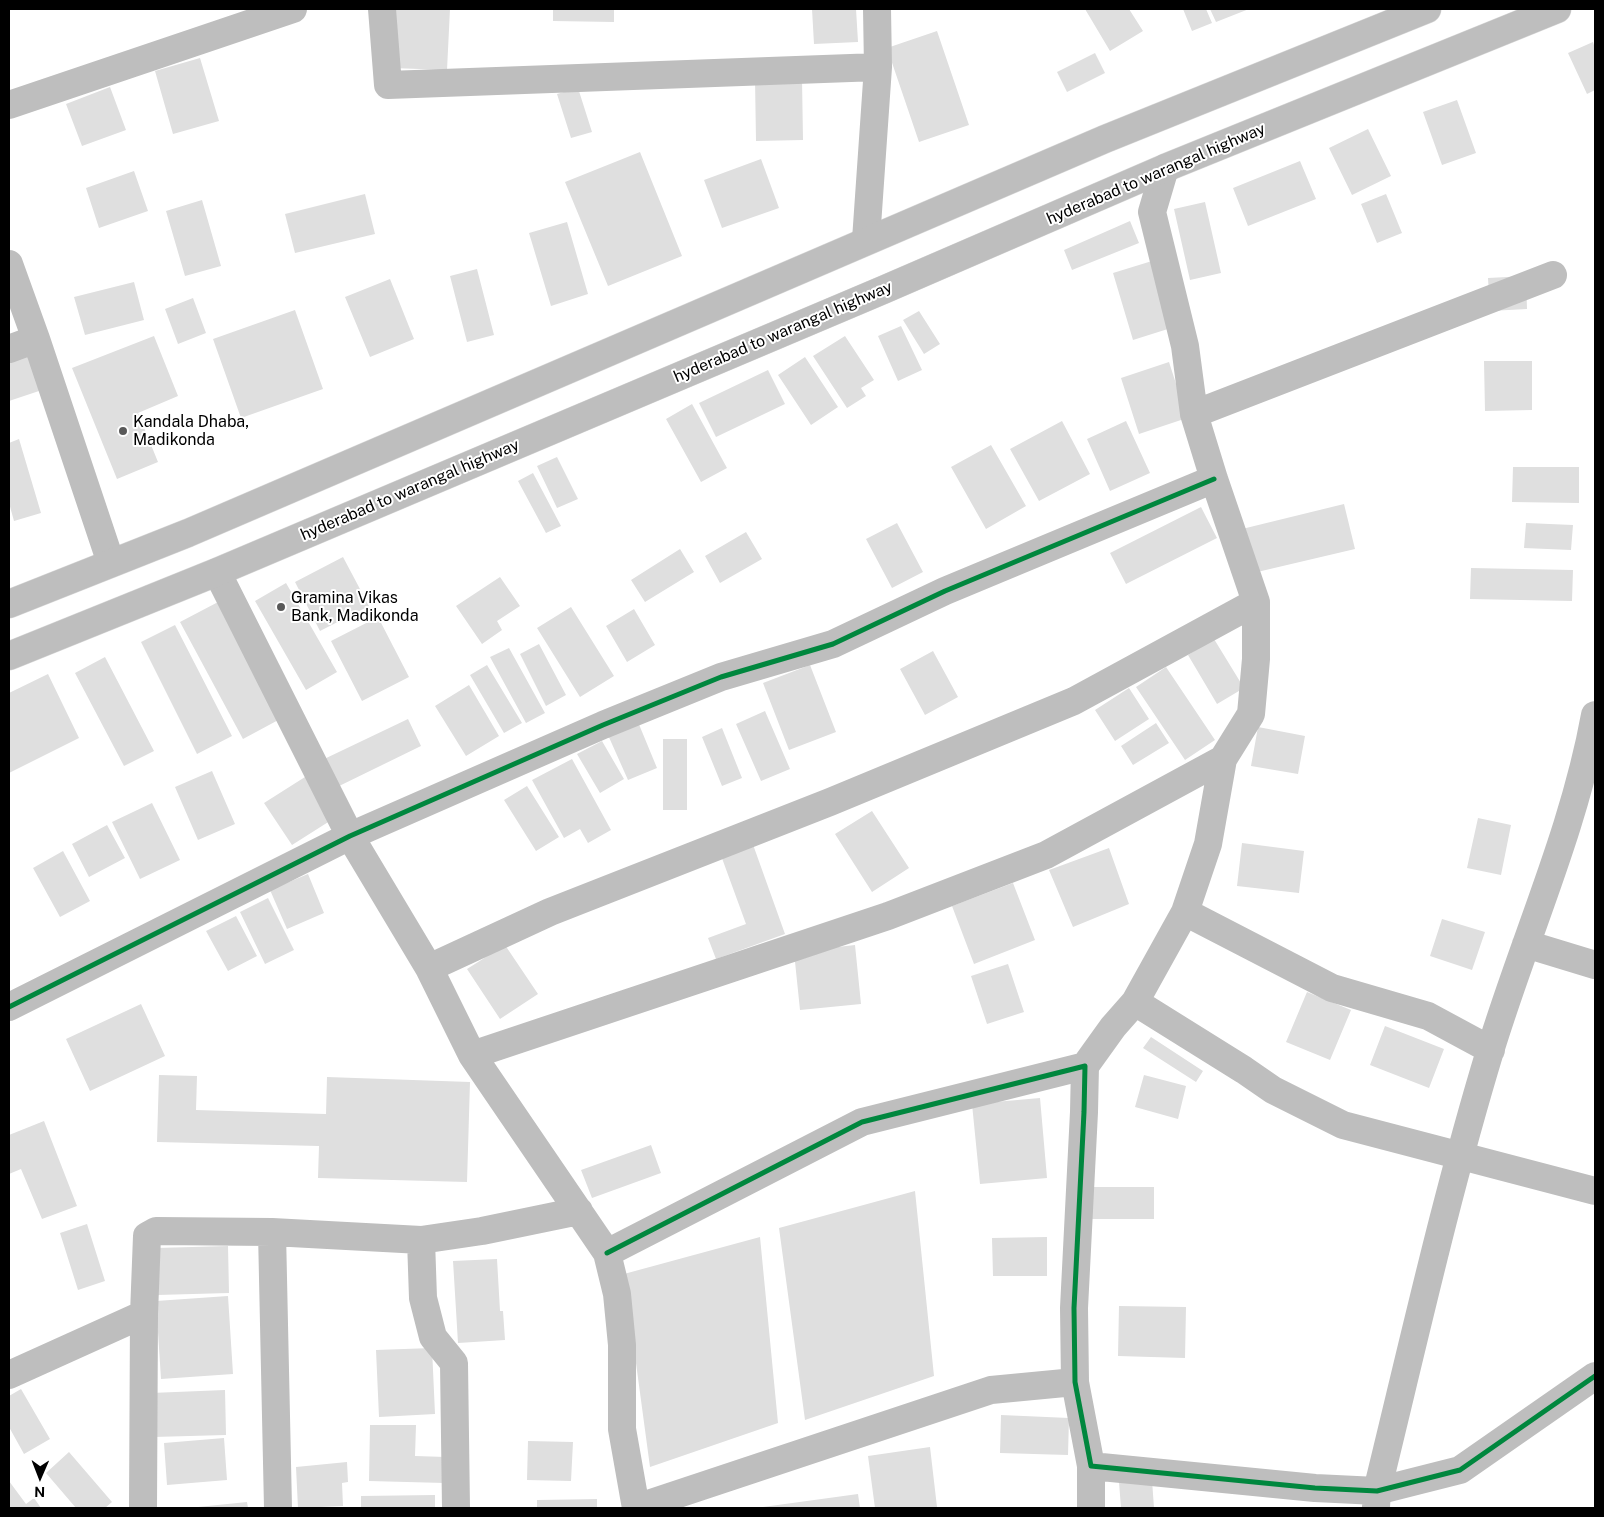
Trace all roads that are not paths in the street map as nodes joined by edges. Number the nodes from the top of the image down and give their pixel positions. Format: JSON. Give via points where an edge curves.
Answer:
{"nodes":[{"id":1,"x":294,"y":9,"type":"edge"},
{"id":2,"x":382,"y":9,"type":"edge"},
{"id":3,"x":877,"y":9,"type":"edge"},
{"id":4,"x":1427,"y":9,"type":"edge"},
{"id":5,"x":1557,"y":9,"type":"edge"},
{"id":6,"x":878,"y":67,"type":"junction"},
{"id":7,"x":9,"y":105,"type":"edge"},
{"id":8,"x":1165,"y":168,"type":"junction"},
{"id":9,"x":866,"y":240,"type":"junction"},
{"id":10,"x":9,"y":264,"type":"edge"},
{"id":11,"x":1553,"y":275,"type":"dead end"},
{"id":12,"x":36,"y":339,"type":"junction"},
{"id":13,"x":9,"y":349,"type":"edge"},
{"id":14,"x":1194,"y":414,"type":"junction"},
{"id":15,"x":1214,"y":479,"type":"junction"},
{"id":16,"x":111,"y":563,"type":"junction"},
{"id":17,"x":217,"y":572,"type":"junction"},
{"id":18,"x":1256,"y":602,"type":"junction"},
{"id":19,"x":9,"y":604,"type":"edge"},
{"id":20,"x":9,"y":656,"type":"edge"},
{"id":21,"x":1595,"y":714,"type":"edge"},
{"id":22,"x":1223,"y":759,"type":"junction"},
{"id":23,"x":350,"y":836,"type":"junction"},
{"id":24,"x":1185,"y":912,"type":"junction"},
{"id":25,"x":1526,"y":944,"type":"junction"},
{"id":26,"x":1595,"y":965,"type":"edge"},
{"id":27,"x":429,"y":968,"type":"junction"},
{"id":28,"x":1135,"y":1002,"type":"junction"},
{"id":29,"x":9,"y":1007,"type":"edge"},
{"id":30,"x":1491,"y":1050,"type":"junction"},
{"id":31,"x":472,"y":1055,"type":"junction"},
{"id":32,"x":1085,"y":1066,"type":"junction"},
{"id":33,"x":1460,"y":1157,"type":"junction"},
{"id":34,"x":1595,"y":1192,"type":"edge"},
{"id":35,"x":579,"y":1211,"type":"junction"},
{"id":36,"x":272,"y":1232,"type":"junction"},
{"id":37,"x":422,"y":1240,"type":"junction"},
{"id":38,"x":607,"y":1253,"type":"junction"},
{"id":39,"x":144,"y":1314,"type":"junction"},
{"id":40,"x":9,"y":1375,"type":"edge"},
{"id":41,"x":1595,"y":1376,"type":"edge"},
{"id":42,"x":1075,"y":1382,"type":"junction"},
{"id":43,"x":1090,"y":1466,"type":"junction"},
{"id":44,"x":1377,"y":1500,"type":"edge"},
{"id":45,"x":143,"y":1508,"type":"edge"},
{"id":46,"x":278,"y":1508,"type":"edge"},
{"id":47,"x":456,"y":1508,"type":"edge"},
{"id":48,"x":636,"y":1508,"type":"edge"},
{"id":49,"x":1091,"y":1508,"type":"edge"}],
"edges":[{"from":1,"to":7,"type":"street"},
{"from":2,"to":6,"type":"street","via":[[388,85]]},
{"from":3,"to":6,"type":"street"},
{"from":4,"to":9,"type":"street"},
{"from":5,"to":8,"type":"street","name":"hyderabad to warangal highway"},
{"from":6,"to":9,"type":"street"},
{"from":8,"to":14,"type":"street","via":[[1152,212],[1184,346]]},
{"from":8,"to":17,"type":"street","name":"hyderabad to warangal highway"},
{"from":9,"to":16,"type":"street","via":[[188,533]]},
{"from":10,"to":12,"type":"street"},
{"from":11,"to":14,"type":"street"},
{"from":12,"to":13,"type":"street"},
{"from":12,"to":16,"type":"street"},
{"from":14,"to":15,"type":"street"},
{"from":15,"to":18,"type":"street"},
{"from":15,"to":23,"type":"street","via":[[946,591],[833,644],[721,677]]},
{"from":16,"to":19,"type":"street"},
{"from":17,"to":20,"type":"street","name":"hyderabad to warangal highway"},
{"from":17,"to":23,"type":"street"},
{"from":18,"to":22,"type":"street","via":[[1251,714]]},
{"from":18,"to":27,"type":"street","via":[[1074,701],[830,802],[550,912]]},
{"from":21,"to":25,"type":"street","via":[[1576,801]]},
{"from":22,"to":24,"type":"street","via":[[1208,844]]},
{"from":22,"to":31,"type":"street","via":[[1046,855],[888,916]]},
{"from":23,"to":27,"type":"street"},
{"from":23,"to":29,"type":"street"},
{"from":24,"to":28,"type":"street"},
{"from":24,"to":30,"type":"street","via":[[1332,988],[1428,1016]]},
{"from":25,"to":26,"type":"street"},
{"from":25,"to":30,"type":"street"},
{"from":27,"to":31,"type":"street"},
{"from":28,"to":32,"type":"street","via":[[1112,1027]]},
{"from":28,"to":33,"type":"street","via":[[1273,1090],[1343,1125]]},
{"from":30,"to":33,"type":"street"},
{"from":31,"to":35,"type":"street"},
{"from":32,"to":38,"type":"street","via":[[862,1122]]},
{"from":32,"to":42,"type":"street","via":[[1074,1308]]},
{"from":33,"to":34,"type":"street"},
{"from":33,"to":44,"type":"street"},
{"from":35,"to":37,"type":"street"},
{"from":35,"to":38,"type":"street"},
{"from":36,"to":37,"type":"street"},
{"from":36,"to":39,"type":"street","via":[[156,1231],[147,1236]]},
{"from":36,"to":46,"type":"street"},
{"from":37,"to":47,"type":"street","via":[[423,1298],[433,1338],[454,1363]]},
{"from":38,"to":48,"type":"street","via":[[617,1294],[622,1345],[622,1428]]},
{"from":39,"to":40,"type":"street"},
{"from":39,"to":45,"type":"street"},
{"from":41,"to":44,"type":"street","via":[[1460,1470]]},
{"from":42,"to":43,"type":"street"},
{"from":42,"to":48,"type":"street","via":[[991,1390]]},
{"from":43,"to":44,"type":"street","via":[[1315,1488]]},
{"from":43,"to":49,"type":"street"}]}
